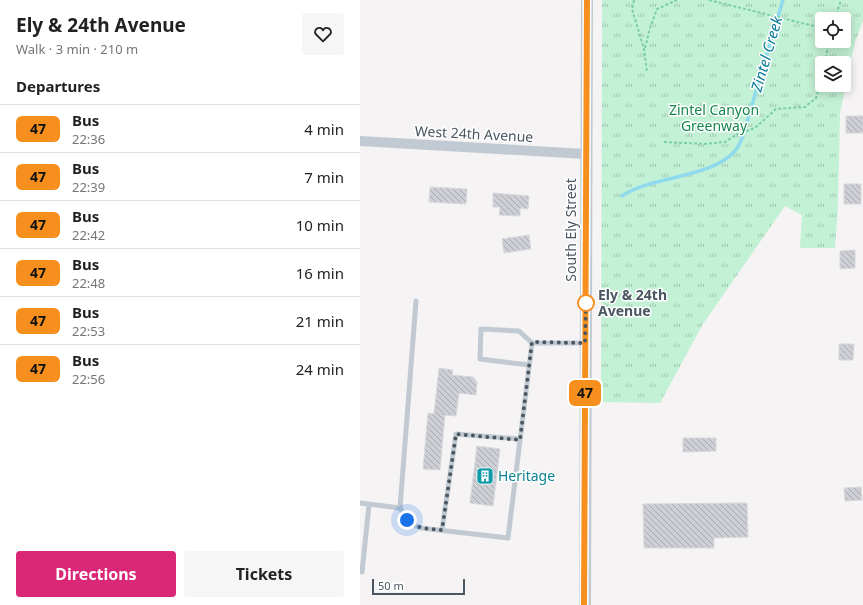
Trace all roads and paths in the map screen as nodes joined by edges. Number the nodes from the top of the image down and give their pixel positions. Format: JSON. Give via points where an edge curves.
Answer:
{"nodes":[{"id":1,"x":587,"y":0,"type":"edge"},
{"id":2,"x":634,"y":0,"type":"edge"},
{"id":3,"x":677,"y":0,"type":"edge"},
{"id":4,"x":709,"y":0,"type":"edge"},
{"id":5,"x":841,"y":0,"type":"edge"},
{"id":6,"x":837,"y":12,"type":"edge"},
{"id":7,"x":815,"y":26,"type":"edge"},
{"id":8,"x":644,"y":49,"type":"junction"},
{"id":9,"x":647,"y":72,"type":"dead end"},
{"id":10,"x":818,"y":92,"type":"edge"},
{"id":11,"x":360,"y":141,"type":"edge"},
{"id":12,"x":664,"y":142,"type":"dead end"},
{"id":13,"x":586,"y":154,"type":"junction"},
{"id":14,"x":416,"y":301,"type":"dead end"},
{"id":15,"x":532,"y":342,"type":"junction"},
{"id":16,"x":585,"y":343,"type":"junction"},
{"id":17,"x":529,"y":365,"type":"junction"},
{"id":18,"x":520,"y":440,"type":"junction"},
{"id":19,"x":360,"y":503,"type":"edge"},
{"id":20,"x":369,"y":505,"type":"junction"},
{"id":21,"x":400,"y":508,"type":"junction"},
{"id":22,"x":442,"y":530,"type":"junction"},
{"id":23,"x":362,"y":572,"type":"dead end"},
{"id":24,"x":584,"y":605,"type":"edge"}],
"edges":[{"from":1,"to":13,"type":"street","name":"South Ely Street"},
{"from":2,"to":8,"type":"path","via":[[632,8]]},
{"from":3,"to":8,"type":"path","via":[[657,9]]},
{"from":4,"to":7,"type":"path"},
{"from":5,"to":6,"type":"path"},
{"from":8,"to":9,"type":"path"},
{"from":10,"to":12,"type":"path","via":[[816,98],[805,107],[776,109],[756,128],[725,142]]},
{"from":11,"to":13,"type":"street","name":"West 24th Avenue"},
{"from":13,"to":16,"type":"street","name":"South Ely Street"},
{"from":14,"to":21,"type":"lane"},
{"from":15,"to":16,"type":"lane"},
{"from":15,"to":17,"type":"lane"},
{"from":15,"to":17,"type":"lane","via":[[519,331],[481,329],[480,359]]},
{"from":16,"to":24,"type":"street","name":"South Ely Street"},
{"from":17,"to":18,"type":"lane"},
{"from":18,"to":22,"type":"lane","via":[[456,434]]},
{"from":18,"to":22,"type":"lane","via":[[508,538]]},
{"from":19,"to":20,"type":"lane"},
{"from":20,"to":21,"type":"lane"},
{"from":20,"to":23,"type":"lane"},
{"from":21,"to":22,"type":"lane","via":[[411,524],[421,528]]}]}
